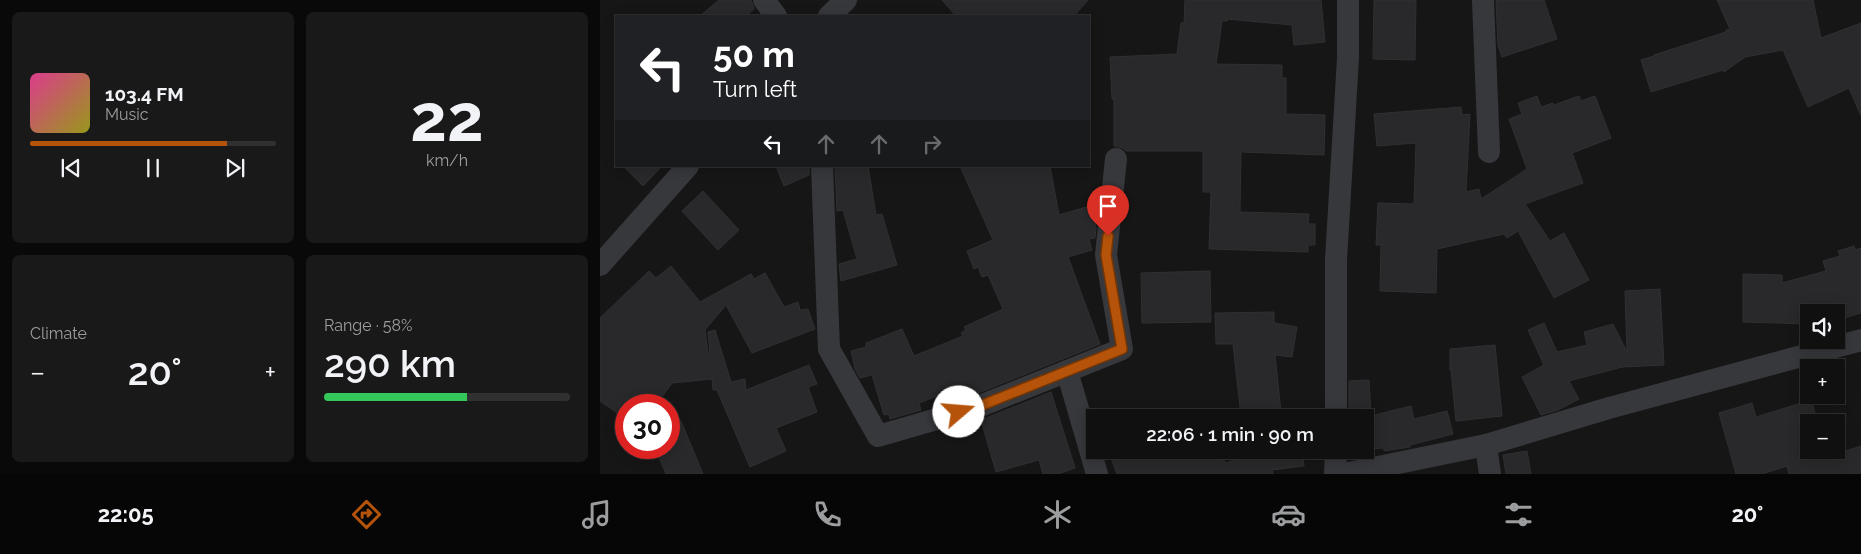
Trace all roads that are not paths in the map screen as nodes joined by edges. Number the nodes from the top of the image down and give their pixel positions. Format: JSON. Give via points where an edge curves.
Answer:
{"nodes":[{"id":1,"x":764,"y":0,"type":"edge"},
{"id":2,"x":846,"y":0,"type":"edge"},
{"id":3,"x":1348,"y":0,"type":"edge"},
{"id":4,"x":1483,"y":0,"type":"edge"},
{"id":5,"x":775,"y":15,"type":"edge"},
{"id":6,"x":830,"y":15,"type":"edge"},
{"id":7,"x":1489,"y":152,"type":"dead end"},
{"id":8,"x":1116,"y":159,"type":"dead end"},
{"id":9,"x":687,"y":167,"type":"edge"},
{"id":10,"x":822,"y":167,"type":"edge"},
{"id":11,"x":600,"y":265,"type":"edge"},
{"id":12,"x":1861,"y":340,"type":"edge"},
{"id":13,"x":1067,"y":371,"type":"junction"},
{"id":14,"x":1336,"y":409,"type":"edge"},
{"id":15,"x":1486,"y":445,"type":"junction"},
{"id":16,"x":1336,"y":459,"type":"edge"},
{"id":17,"x":1097,"y":474,"type":"edge"},
{"id":18,"x":1336,"y":474,"type":"edge"},
{"id":19,"x":1344,"y":474,"type":"edge"},
{"id":20,"x":1490,"y":474,"type":"edge"}],
"edges":[{"from":1,"to":5,"type":"street"},
{"from":2,"to":6,"type":"street"},
{"from":3,"to":14,"type":"street","via":[[1348,58],[1336,260]]},
{"from":4,"to":7,"type":"street"},
{"from":8,"to":13,"type":"street","via":[[1106,255],[1122,349]]},
{"from":9,"to":11,"type":"street"},
{"from":10,"to":13,"type":"street","via":[[829,349],[878,436],[975,408]]},
{"from":12,"to":15,"type":"street"},
{"from":13,"to":17,"type":"street"},
{"from":15,"to":19,"type":"street"},
{"from":15,"to":20,"type":"street"},
{"from":16,"to":18,"type":"street"}]}
